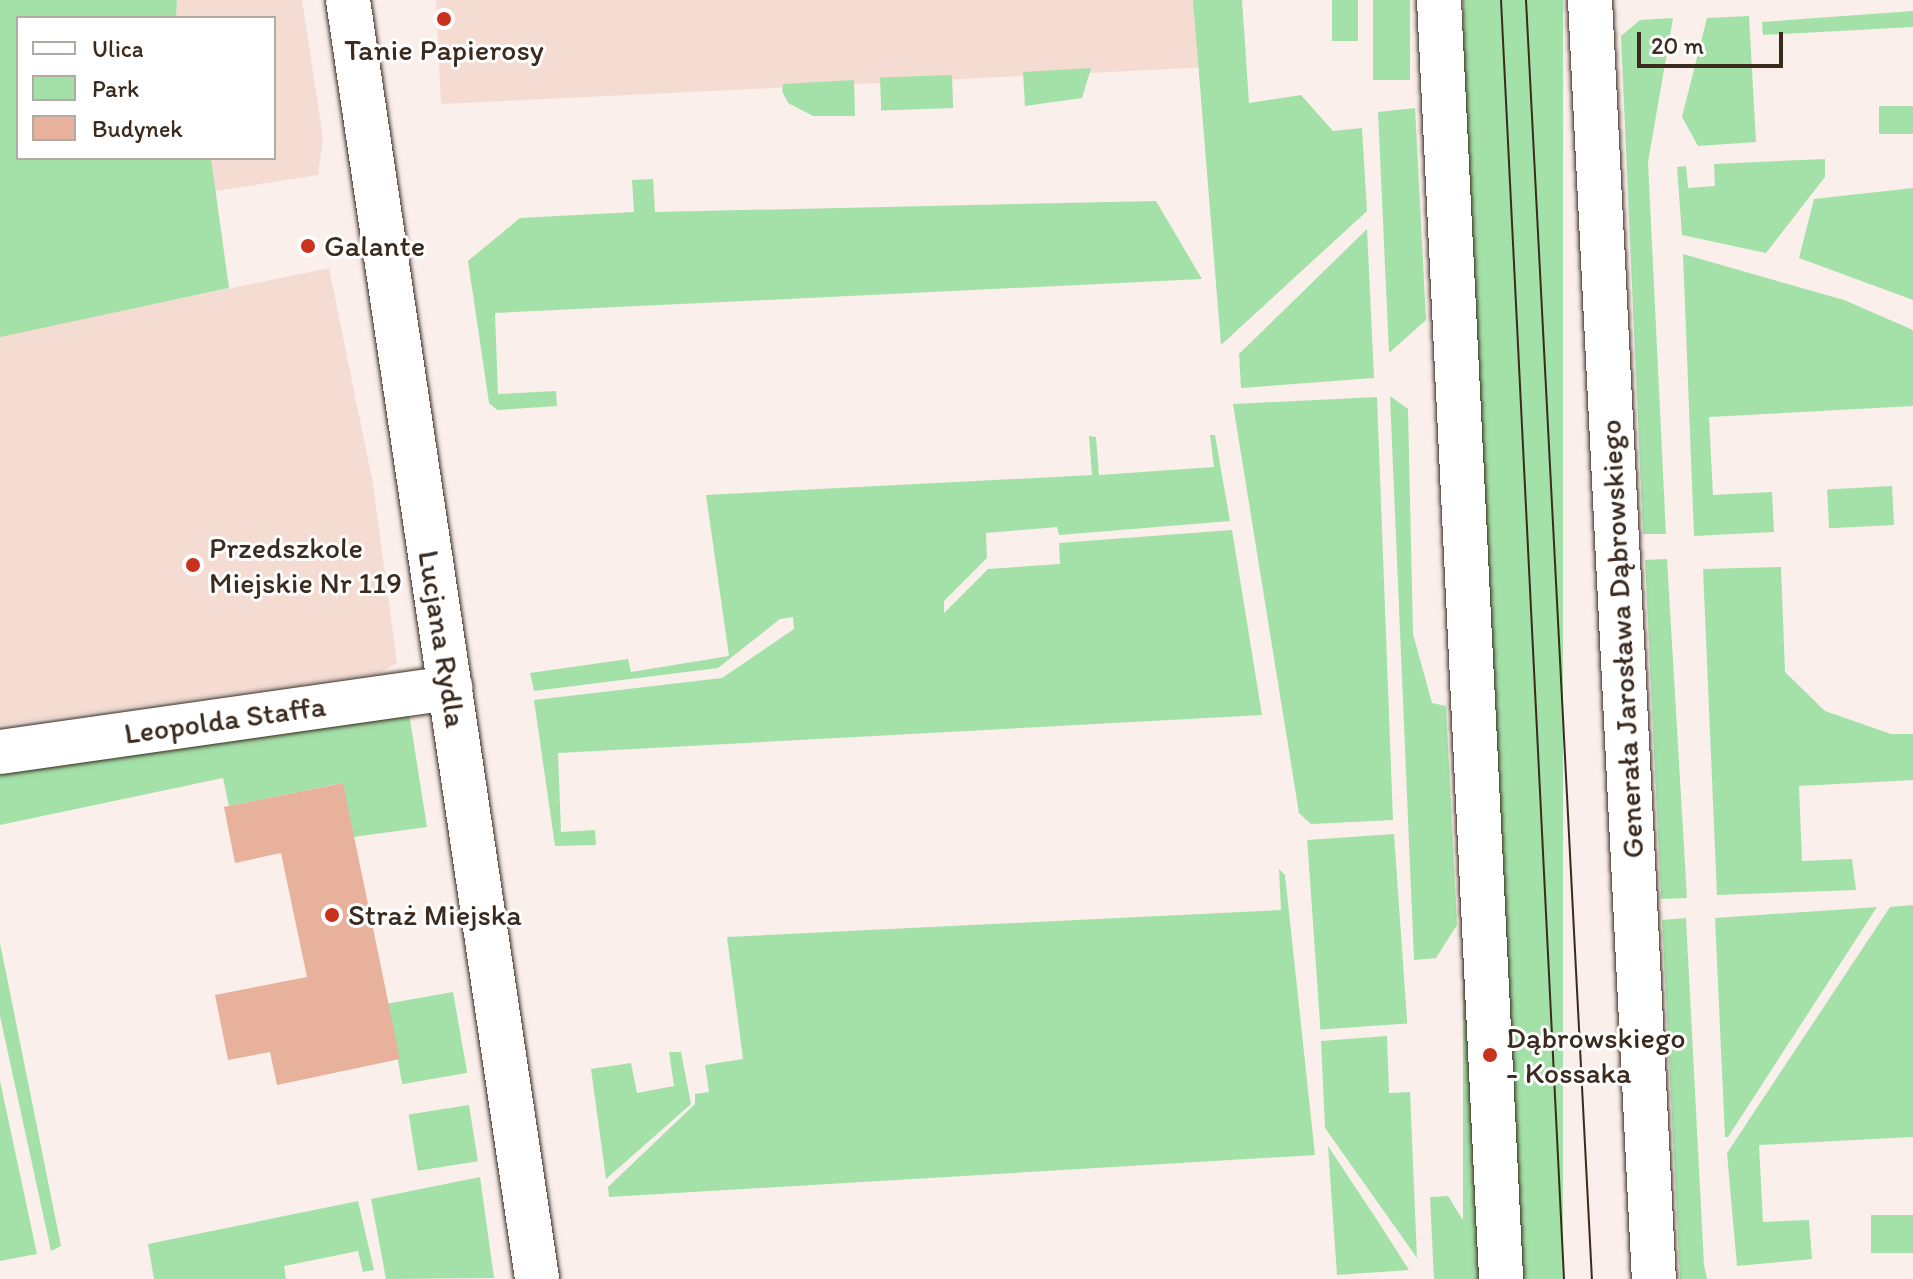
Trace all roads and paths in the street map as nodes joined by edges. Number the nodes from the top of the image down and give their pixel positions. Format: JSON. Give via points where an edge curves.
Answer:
{"nodes":[{"id":1,"x":348,"y":0,"type":"edge"},
{"id":2,"x":1439,"y":0,"type":"edge"},
{"id":3,"x":1590,"y":0,"type":"edge"},
{"id":4,"x":450,"y":688,"type":"junction"},
{"id":5,"x":0,"y":752,"type":"edge"},
{"id":6,"x":537,"y":1279,"type":"edge"},
{"id":7,"x":1501,"y":1279,"type":"edge"},
{"id":8,"x":1654,"y":1279,"type":"edge"}],
"edges":[{"from":1,"to":4,"type":"main road","name":"Lucjana Rydla"},
{"from":2,"to":7,"type":"main road"},
{"from":3,"to":8,"type":"main road","name":"Generała Jarosława Dąbrowskiego"},
{"from":4,"to":5,"type":"main road","name":"Leopolda Staffa"},
{"from":4,"to":6,"type":"main road","name":"Lucjana Rydla"}]}
